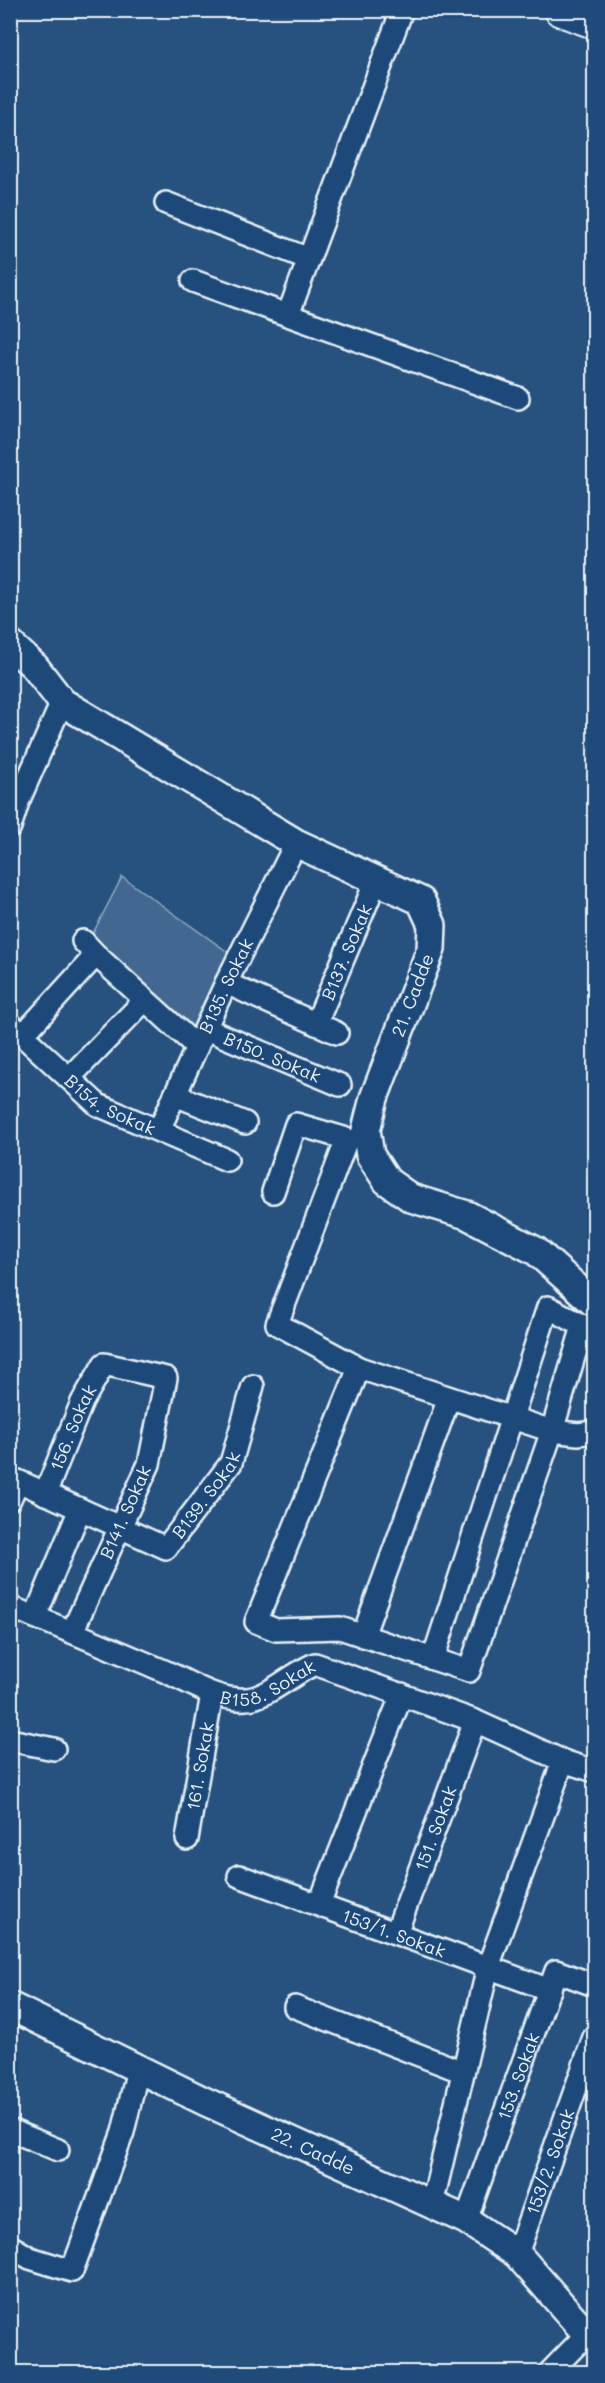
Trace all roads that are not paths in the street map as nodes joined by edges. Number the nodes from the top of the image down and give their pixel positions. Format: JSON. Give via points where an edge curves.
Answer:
{"nodes":[{"id":1,"x":402,"y":10,"type":"edge"},
{"id":2,"x":561,"y":10,"type":"edge"},
{"id":3,"x":594,"y":22,"type":"edge"},
{"id":4,"x":165,"y":203,"type":"dead end"},
{"id":5,"x":309,"y":259,"type":"junction"},
{"id":6,"x":193,"y":281,"type":"dead end"},
{"id":7,"x":288,"y":315,"type":"junction"},
{"id":8,"x":518,"y":398,"type":"dead end"},
{"id":9,"x":10,"y":644,"type":"edge"},
{"id":10,"x":63,"y":702,"type":"junction"},
{"id":11,"x":14,"y":799,"type":"edge"},
{"id":12,"x":10,"y":827,"type":"edge"},
{"id":13,"x":296,"y":843,"type":"junction"},
{"id":14,"x":376,"y":880,"type":"junction"},
{"id":15,"x":226,"y":983,"type":"junction"},
{"id":16,"x":145,"y":999,"type":"junction"},
{"id":17,"x":316,"y":1024,"type":"junction"},
{"id":18,"x":17,"y":1030,"type":"edge"},
{"id":19,"x":337,"y":1033,"type":"dead end"},
{"id":20,"x":202,"y":1038,"type":"junction"},
{"id":21,"x":69,"y":1078,"type":"junction"},
{"id":22,"x":340,"y":1085,"type":"dead end"},
{"id":23,"x":175,"y":1095,"type":"junction"},
{"id":24,"x":245,"y":1123,"type":"dead end"},
{"id":25,"x":159,"y":1130,"type":"junction"},
{"id":26,"x":227,"y":1160,"type":"dead end"},
{"id":27,"x":273,"y":1192,"type":"dead end"},
{"id":28,"x":591,"y":1322,"type":"edge"},
{"id":29,"x":104,"y":1364,"type":"joint"},
{"id":30,"x":359,"y":1368,"type":"junction"},
{"id":31,"x":253,"y":1386,"type":"dead end"},
{"id":32,"x":449,"y":1398,"type":"junction"},
{"id":33,"x":512,"y":1418,"type":"junction"},
{"id":34,"x":593,"y":1429,"type":"edge"},
{"id":35,"x":552,"y":1431,"type":"junction"},
{"id":36,"x":14,"y":1490,"type":"edge"},
{"id":37,"x":45,"y":1494,"type":"junction"},
{"id":38,"x":80,"y":1509,"type":"junction"},
{"id":39,"x":119,"y":1525,"type":"junction"},
{"id":40,"x":10,"y":1607,"type":"edge"},
{"id":41,"x":34,"y":1617,"type":"junction"},
{"id":42,"x":72,"y":1632,"type":"junction"},
{"id":43,"x":363,"y":1636,"type":"junction"},
{"id":44,"x":433,"y":1659,"type":"junction"},
{"id":45,"x":212,"y":1694,"type":"junction"},
{"id":46,"x":402,"y":1694,"type":"junction"},
{"id":47,"x":475,"y":1721,"type":"junction"},
{"id":48,"x":10,"y":1740,"type":"edge"},
{"id":49,"x":54,"y":1749,"type":"dead end"},
{"id":50,"x":563,"y":1761,"type":"junction"},
{"id":51,"x":594,"y":1771,"type":"edge"},
{"id":52,"x":187,"y":1839,"type":"dead end"},
{"id":53,"x":239,"y":1876,"type":"dead end"},
{"id":54,"x":319,"y":1905,"type":"junction"},
{"id":55,"x":396,"y":1933,"type":"junction"},
{"id":56,"x":488,"y":1967,"type":"junction"},
{"id":57,"x":594,"y":1985,"type":"edge"},
{"id":58,"x":550,"y":1990,"type":"junction"},
{"id":59,"x":10,"y":2006,"type":"edge"},
{"id":60,"x":295,"y":2007,"type":"dead end"},
{"id":61,"x":594,"y":2037,"type":"edge"},
{"id":62,"x":138,"y":2069,"type":"junction"},
{"id":63,"x":463,"y":2072,"type":"junction"},
{"id":64,"x":10,"y":2130,"type":"edge"},
{"id":65,"x":58,"y":2150,"type":"dead end"},
{"id":66,"x":432,"y":2205,"type":"junction"},
{"id":67,"x":466,"y":2220,"type":"junction"},
{"id":68,"x":10,"y":2246,"type":"edge"},
{"id":69,"x":517,"y":2254,"type":"junction"},
{"id":70,"x":590,"y":2333,"type":"edge"},
{"id":71,"x":550,"y":2373,"type":"edge"}],
"edges":[{"from":1,"to":5,"type":"street"},
{"from":2,"to":3,"type":"highway"},
{"from":4,"to":5,"type":"street"},
{"from":5,"to":7,"type":"street"},
{"from":6,"to":7,"type":"street"},
{"from":7,"to":8,"type":"street"},
{"from":9,"to":10,"type":"main road","name":"21. Cadde"},
{"from":10,"to":11,"type":"street"},
{"from":10,"to":13,"type":"main road","name":"21. Cadde"},
{"from":11,"to":12,"type":"street"},
{"from":13,"to":14,"type":"main road","name":"21. Cadde"},
{"from":13,"to":15,"type":"street","name":"B135. Sokak"},
{"from":14,"to":17,"type":"street","name":"B137. Sokak"},
{"from":14,"to":28,"type":"main road","name":"21. Cadde","via":[[421,901],[432,925],[431,949],[374,1098],[366,1130],[370,1155],[387,1181],[411,1198],[467,1215],[536,1251]]},
{"from":15,"to":17,"type":"street"},
{"from":15,"to":20,"type":"street","name":"B135. Sokak"},
{"from":16,"to":18,"type":"street","via":[[89,948]]},
{"from":16,"to":20,"type":"street"},
{"from":16,"to":21,"type":"street"},
{"from":17,"to":19,"type":"street"},
{"from":18,"to":21,"type":"street","name":"B154. Sokak"},
{"from":20,"to":22,"type":"street","name":"B150. Sokak"},
{"from":20,"to":23,"type":"street","name":"B135. Sokak"},
{"from":21,"to":25,"type":"street","name":"B154. Sokak","via":[[98,1105]]},
{"from":23,"to":24,"type":"street"},
{"from":23,"to":25,"type":"street","name":"B135. Sokak"},
{"from":25,"to":26,"type":"street","name":"B154. Sokak"},
{"from":27,"to":30,"type":"street","via":[[296,1124],[346,1140],[277,1324]]},
{"from":28,"to":33,"type":"street","via":[[548,1307]]},
{"from":28,"to":35,"type":"street"},
{"from":29,"to":37,"type":"street","name":"156. Sokak","via":[[82,1402]]},
{"from":29,"to":39,"type":"street","name":"B141. Sokak","via":[[166,1378],[148,1464]]},
{"from":30,"to":32,"type":"street"},
{"from":30,"to":43,"type":"street","via":[[256,1622],[276,1630],[340,1628]]},
{"from":31,"to":39,"type":"street","name":"B139. Sokak","via":[[231,1463],[166,1548]]},
{"from":32,"to":33,"type":"street"},
{"from":32,"to":43,"type":"street"},
{"from":33,"to":35,"type":"street"},
{"from":33,"to":44,"type":"street"},
{"from":34,"to":35,"type":"street"},
{"from":35,"to":44,"type":"street","via":[[469,1671]]},
{"from":36,"to":37,"type":"street","name":"156. Sokak"},
{"from":37,"to":38,"type":"street","name":"156. Sokak"},
{"from":38,"to":39,"type":"street","name":"156. Sokak"},
{"from":38,"to":41,"type":"street"},
{"from":39,"to":42,"type":"street","name":"B141. Sokak"},
{"from":40,"to":41,"type":"street","name":"B158. Sokak"},
{"from":41,"to":42,"type":"street","name":"B158. Sokak"},
{"from":42,"to":45,"type":"street","name":"B158. Sokak"},
{"from":43,"to":44,"type":"street"},
{"from":45,"to":46,"type":"street","name":"B158. Sokak","via":[[247,1699],[315,1664]]},
{"from":45,"to":52,"type":"street","name":"161. Sokak"},
{"from":46,"to":47,"type":"street","name":"B158. Sokak"},
{"from":46,"to":54,"type":"street"},
{"from":47,"to":50,"type":"street","name":"B158. Sokak"},
{"from":47,"to":55,"type":"street","name":"151. Sokak"},
{"from":48,"to":49,"type":"street"},
{"from":50,"to":51,"type":"street","name":"B158. Sokak"},
{"from":50,"to":56,"type":"street"},
{"from":53,"to":54,"type":"street","name":"153/1. Sokak"},
{"from":54,"to":55,"type":"street","name":"153/1. Sokak"},
{"from":55,"to":56,"type":"street","name":"153/1. Sokak"},
{"from":56,"to":58,"type":"street","name":"153/1. Sokak"},
{"from":56,"to":63,"type":"street"},
{"from":57,"to":58,"type":"street","name":"153. Sokak","via":[[556,1971]]},
{"from":58,"to":67,"type":"street","name":"153. Sokak"},
{"from":59,"to":62,"type":"main road","name":"22. Cadde"},
{"from":60,"to":63,"type":"street"},
{"from":61,"to":69,"type":"street","name":"153/2. Sokak"},
{"from":62,"to":66,"type":"main road","name":"22. Cadde"},
{"from":62,"to":68,"type":"street","via":[[123,2132],[72,2271],[30,2258]]},
{"from":63,"to":66,"type":"street"},
{"from":64,"to":65,"type":"street"},
{"from":66,"to":67,"type":"main road","name":"22. Cadde"},
{"from":67,"to":69,"type":"main road","name":"22. Cadde"},
{"from":69,"to":70,"type":"main road","name":"22. Cadde"},
{"from":70,"to":71,"type":"street"}]}
